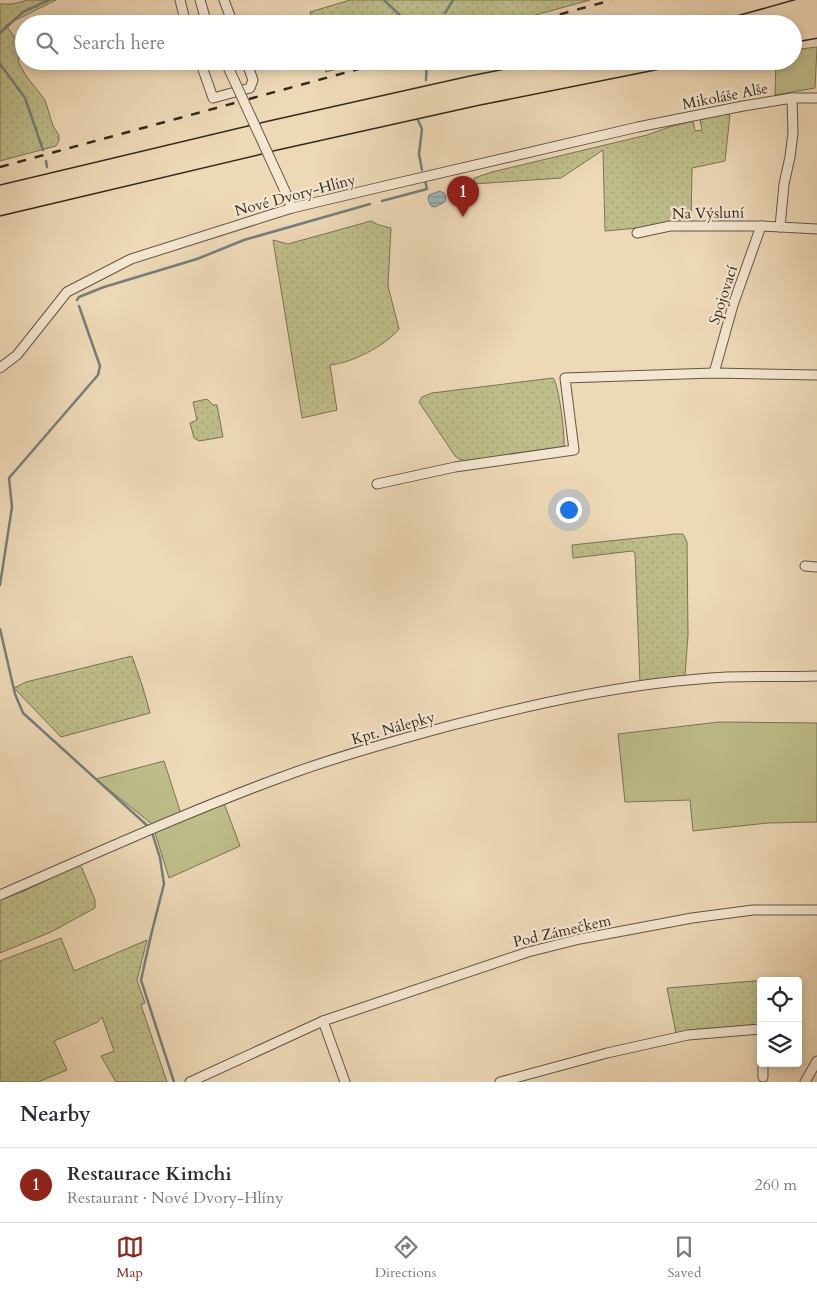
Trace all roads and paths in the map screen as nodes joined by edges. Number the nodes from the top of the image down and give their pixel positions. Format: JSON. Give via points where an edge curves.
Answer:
{"nodes":[{"id":1,"x":180,"y":0,"type":"edge"},
{"id":2,"x":200,"y":0,"type":"edge"},
{"id":3,"x":224,"y":0,"type":"edge"},
{"id":4,"x":817,"y":2,"type":"edge"},
{"id":5,"x":184,"y":15,"type":"edge"},
{"id":6,"x":204,"y":15,"type":"edge"},
{"id":7,"x":230,"y":15,"type":"edge"},
{"id":8,"x":771,"y":15,"type":"edge"},
{"id":9,"x":817,"y":16,"type":"edge"},
{"id":10,"x":802,"y":19,"type":"edge"},
{"id":11,"x":817,"y":30,"type":"edge"},
{"id":12,"x":802,"y":32,"type":"edge"},
{"id":13,"x":203,"y":70,"type":"edge"},
{"id":14,"x":229,"y":70,"type":"edge"},
{"id":15,"x":249,"y":70,"type":"edge"},
{"id":16,"x":545,"y":70,"type":"edge"},
{"id":17,"x":611,"y":70,"type":"edge"},
{"id":18,"x":792,"y":98,"type":"junction"},
{"id":19,"x":817,"y":98,"type":"edge"},
{"id":20,"x":638,"y":127,"type":"joint"},
{"id":21,"x":261,"y":138,"type":"junction"},
{"id":22,"x":0,"y":194,"type":"edge"},
{"id":23,"x":0,"y":207,"type":"edge"},
{"id":24,"x":292,"y":208,"type":"junction"},
{"id":25,"x":760,"y":226,"type":"junction"},
{"id":26,"x":780,"y":227,"type":"junction"},
{"id":27,"x":817,"y":228,"type":"edge"},
{"id":28,"x":637,"y":233,"type":"dead end"},
{"id":29,"x":0,"y":368,"type":"edge"},
{"id":30,"x":714,"y":373,"type":"junction"},
{"id":31,"x":817,"y":375,"type":"edge"},
{"id":32,"x":377,"y":484,"type":"dead end"},
{"id":33,"x":805,"y":566,"type":"dead end"},
{"id":34,"x":817,"y":567,"type":"edge"},
{"id":35,"x":817,"y":676,"type":"edge"},
{"id":36,"x":0,"y":896,"type":"edge"},
{"id":37,"x":817,"y":910,"type":"edge"},
{"id":38,"x":323,"y":1021,"type":"junction"},
{"id":39,"x":757,"y":1029,"type":"edge"},
{"id":40,"x":817,"y":1061,"type":"edge"},
{"id":41,"x":763,"y":1067,"type":"edge"},
{"id":42,"x":763,"y":1077,"type":"dead end"},
{"id":43,"x":190,"y":1082,"type":"edge"},
{"id":44,"x":346,"y":1082,"type":"edge"},
{"id":45,"x":500,"y":1082,"type":"edge"},
{"id":46,"x":805,"y":1082,"type":"edge"}],
"edges":[{"from":1,"to":5,"type":"street"},
{"from":2,"to":6,"type":"street"},
{"from":3,"to":7,"type":"street"},
{"from":4,"to":8,"type":"highway"},
{"from":9,"to":10,"type":"highway"},
{"from":11,"to":12,"type":"highway"},
{"from":13,"to":15,"type":"street","via":[[213,98],[250,88],[253,80]]},
{"from":14,"to":24,"type":"street","bridge":true},
{"from":16,"to":21,"type":"highway","via":[[474,84]]},
{"from":17,"to":21,"type":"highway"},
{"from":18,"to":19,"type":"street","name":"Mikoláše Alše"},
{"from":18,"to":20,"type":"street","name":"Mikoláše Alše"},
{"from":18,"to":26,"type":"street","via":[[793,134]]},
{"from":20,"to":24,"type":"street","name":"Nové Dvory-Hlíny"},
{"from":21,"to":22,"type":"highway"},
{"from":21,"to":23,"type":"highway"},
{"from":24,"to":29,"type":"street","name":"Nové Dvory-Hlíny","via":[[131,260],[67,292],[17,355]]},
{"from":25,"to":26,"type":"street","name":"Na Výsluní"},
{"from":25,"to":28,"type":"street","name":"Na Výsluní","via":[[670,226]]},
{"from":25,"to":30,"type":"street","name":"Spojovací"},
{"from":26,"to":27,"type":"street","name":"Na Výsluní"},
{"from":30,"to":31,"type":"street"},
{"from":30,"to":32,"type":"street","via":[[565,378],[574,450],[455,467]]},
{"from":33,"to":34,"type":"street"},
{"from":35,"to":36,"type":"street","name":"Kpt. Nálepky","via":[[727,677],[579,696],[506,711],[376,746],[294,772],[150,830]]},
{"from":37,"to":38,"type":"street","name":"Pod Zámečkem","via":[[753,910],[580,939],[477,968]]},
{"from":38,"to":43,"type":"street","name":"Pod Zámečkem"},
{"from":38,"to":44,"type":"street"},
{"from":39,"to":45,"type":"street","via":[[688,1035]]},
{"from":40,"to":46,"type":"street"},
{"from":41,"to":42,"type":"street"}]}
